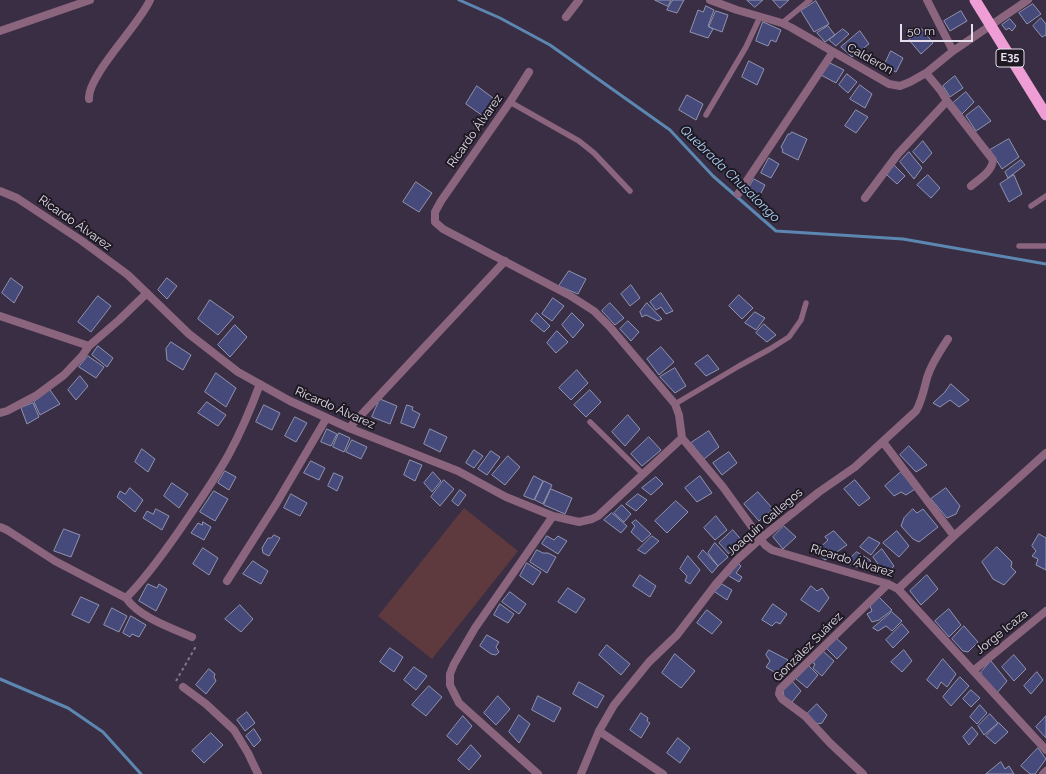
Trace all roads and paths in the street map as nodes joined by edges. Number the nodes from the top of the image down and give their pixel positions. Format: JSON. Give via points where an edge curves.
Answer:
{"nodes":[{"id":1,"x":90,"y":0,"type":"edge"},
{"id":2,"x":150,"y":0,"type":"edge"},
{"id":3,"x":579,"y":0,"type":"edge"},
{"id":4,"x":710,"y":0,"type":"edge"},
{"id":5,"x":810,"y":0,"type":"edge"},
{"id":6,"x":927,"y":0,"type":"edge"},
{"id":7,"x":975,"y":0,"type":"edge"},
{"id":8,"x":1028,"y":0,"type":"edge"},
{"id":9,"x":566,"y":17,"type":"dead end"},
{"id":10,"x":760,"y":17,"type":"junction"},
{"id":11,"x":782,"y":23,"type":"junction"},
{"id":12,"x":990,"y":25,"type":"junction"},
{"id":13,"x":0,"y":31,"type":"edge"},
{"id":14,"x":953,"y":50,"type":"junction"},
{"id":15,"x":833,"y":52,"type":"junction"},
{"id":16,"x":529,"y":72,"type":"dead end"},
{"id":17,"x":926,"y":73,"type":"junction"},
{"id":18,"x":89,"y":99,"type":"dead end"},
{"id":19,"x":947,"y":101,"type":"junction"},
{"id":20,"x":510,"y":102,"type":"junction"},
{"id":21,"x":1046,"y":115,"type":"edge"},
{"id":22,"x":706,"y":116,"type":"dead end"},
{"id":23,"x":971,"y":186,"type":"dead end"},
{"id":24,"x":0,"y":191,"type":"edge"},
{"id":25,"x":630,"y":192,"type":"dead end"},
{"id":26,"x":738,"y":194,"type":"dead end"},
{"id":27,"x":1046,"y":196,"type":"edge"},
{"id":28,"x":865,"y":198,"type":"dead end"},
{"id":29,"x":1031,"y":206,"type":"dead end"},
{"id":30,"x":1019,"y":246,"type":"dead end"},
{"id":31,"x":1046,"y":246,"type":"edge"},
{"id":32,"x":505,"y":261,"type":"junction"},
{"id":33,"x":147,"y":293,"type":"junction"},
{"id":34,"x":806,"y":303,"type":"dead end"},
{"id":35,"x":0,"y":316,"type":"edge"},
{"id":36,"x":948,"y":339,"type":"dead end"},
{"id":37,"x":88,"y":346,"type":"junction"},
{"id":38,"x":260,"y":384,"type":"junction"},
{"id":39,"x":675,"y":404,"type":"junction"},
{"id":40,"x":0,"y":413,"type":"edge"},
{"id":41,"x":326,"y":419,"type":"junction"},
{"id":42,"x":590,"y":422,"type":"dead end"},
{"id":43,"x":349,"y":428,"type":"junction"},
{"id":44,"x":682,"y":438,"type":"junction"},
{"id":45,"x":883,"y":442,"type":"junction"},
{"id":46,"x":1046,"y":453,"type":"edge"},
{"id":47,"x":643,"y":474,"type":"junction"},
{"id":48,"x":553,"y":516,"type":"junction"},
{"id":49,"x":0,"y":527,"type":"edge"},
{"id":50,"x":954,"y":536,"type":"junction"},
{"id":51,"x":760,"y":539,"type":"junction"},
{"id":52,"x":227,"y":581,"type":"dead end"},
{"id":53,"x":888,"y":584,"type":"junction"},
{"id":54,"x":898,"y":589,"type":"junction"},
{"id":55,"x":126,"y":598,"type":"junction"},
{"id":56,"x":1046,"y":611,"type":"edge"},
{"id":57,"x":192,"y":637,"type":"joint"},
{"id":58,"x":973,"y":671,"type":"junction"},
{"id":59,"x":183,"y":687,"type":"joint"},
{"id":60,"x":599,"y":731,"type":"junction"},
{"id":61,"x":1046,"y":750,"type":"edge"},
{"id":62,"x":1046,"y":771,"type":"edge"},
{"id":63,"x":258,"y":774,"type":"edge"},
{"id":64,"x":538,"y":774,"type":"edge"},
{"id":65,"x":581,"y":774,"type":"edge"},
{"id":66,"x":664,"y":774,"type":"edge"},
{"id":67,"x":863,"y":774,"type":"edge"},
{"id":68,"x":1043,"y":774,"type":"edge"}],
"edges":[{"from":1,"to":13,"type":"street"},
{"from":2,"to":18,"type":"street","via":[[95,80],[88,94]]},
{"from":3,"to":9,"type":"street"},
{"from":4,"to":10,"type":"street","name":"Calderon"},
{"from":5,"to":11,"type":"lane"},
{"from":6,"to":14,"type":"street"},
{"from":7,"to":12,"type":"highway","number":"E35"},
{"from":8,"to":12,"type":"street","name":"Calderon"},
{"from":10,"to":11,"type":"street","name":"Calderon"},
{"from":10,"to":22,"type":"lane","via":[[746,47]]},
{"from":11,"to":15,"type":"street","name":"Calderon"},
{"from":12,"to":14,"type":"street","name":"Calderon"},
{"from":12,"to":21,"type":"highway","number":"E35"},
{"from":14,"to":17,"type":"street","name":"Calderon"},
{"from":15,"to":17,"type":"street","name":"Calderon","via":[[889,84],[900,86]]},
{"from":15,"to":26,"type":"street"},
{"from":16,"to":20,"type":"street","name":"Ricardo Álvarez"},
{"from":17,"to":19,"type":"street"},
{"from":19,"to":23,"type":"street","via":[[993,160],[990,170]]},
{"from":19,"to":28,"type":"street","via":[[898,154]]},
{"from":20,"to":25,"type":"lane","via":[[579,141],[594,153]]},
{"from":20,"to":32,"type":"street","name":"Ricardo Álvarez","via":[[435,212],[435,222],[443,229]]},
{"from":24,"to":33,"type":"street","name":"Ricardo Álvarez","via":[[17,198],[82,241],[128,274]]},
{"from":27,"to":29,"type":"lane"},
{"from":30,"to":31,"type":"lane"},
{"from":32,"to":39,"type":"street","name":"Ricardo Álvarez","via":[[594,311],[610,326]]},
{"from":32,"to":43,"type":"street"},
{"from":33,"to":37,"type":"street"},
{"from":33,"to":38,"type":"street","name":"Ricardo Álvarez","via":[[189,334],[238,372]]},
{"from":34,"to":39,"type":"lane","via":[[801,320],[789,337]]},
{"from":35,"to":37,"type":"street"},
{"from":36,"to":45,"type":"street","name":"Joaquin Gallegos","via":[[927,377],[920,405]]},
{"from":37,"to":40,"type":"street","via":[[64,375],[37,395]]},
{"from":38,"to":41,"type":"street","name":"Ricardo Álvarez"},
{"from":38,"to":55,"type":"street","via":[[230,453],[213,482],[160,558]]},
{"from":39,"to":44,"type":"street","name":"Ricardo Álvarez"},
{"from":41,"to":43,"type":"street","name":"Ricardo Álvarez"},
{"from":41,"to":52,"type":"street"},
{"from":42,"to":47,"type":"lane"},
{"from":43,"to":48,"type":"street","name":"Ricardo Álvarez","via":[[458,471],[506,497]]},
{"from":44,"to":47,"type":"street","name":"Ricardo Álvarez"},
{"from":44,"to":51,"type":"street","name":"Ricardo Álvarez","via":[[723,487]]},
{"from":45,"to":50,"type":"street"},
{"from":45,"to":51,"type":"street","name":"Joaquin Gallegos","via":[[855,467]]},
{"from":46,"to":50,"type":"street"},
{"from":47,"to":48,"type":"street","name":"Ricardo Álvarez","via":[[592,519],[579,522]]},
{"from":48,"to":64,"type":"street","via":[[475,628],[450,674],[450,684],[459,703]]},
{"from":49,"to":55,"type":"street","via":[[55,561]]},
{"from":50,"to":54,"type":"street"},
{"from":51,"to":53,"type":"street","name":"Ricardo Álvarez","via":[[772,550]]},
{"from":51,"to":60,"type":"street","name":"Joaquin Gallegos","via":[[716,584],[677,635],[649,662],[614,705]]},
{"from":53,"to":54,"type":"street","name":"Ricardo Álvarez"},
{"from":53,"to":67,"type":"street","name":"González Suárez","via":[[780,689],[779,694]]},
{"from":54,"to":58,"type":"street","name":"Ricardo Álvarez"},
{"from":55,"to":57,"type":"street","via":[[135,608],[152,619]]},
{"from":56,"to":58,"type":"street","name":"Jorge Icaza"},
{"from":57,"to":59,"type":"path","via":[[195,648],[176,681]]},
{"from":58,"to":61,"type":"street","name":"Ricardo Álvarez"},
{"from":59,"to":63,"type":"street","via":[[234,730]]},
{"from":60,"to":65,"type":"street","name":"Joaquin Gallegos"},
{"from":60,"to":66,"type":"street"},
{"from":62,"to":68,"type":"street"}]}
